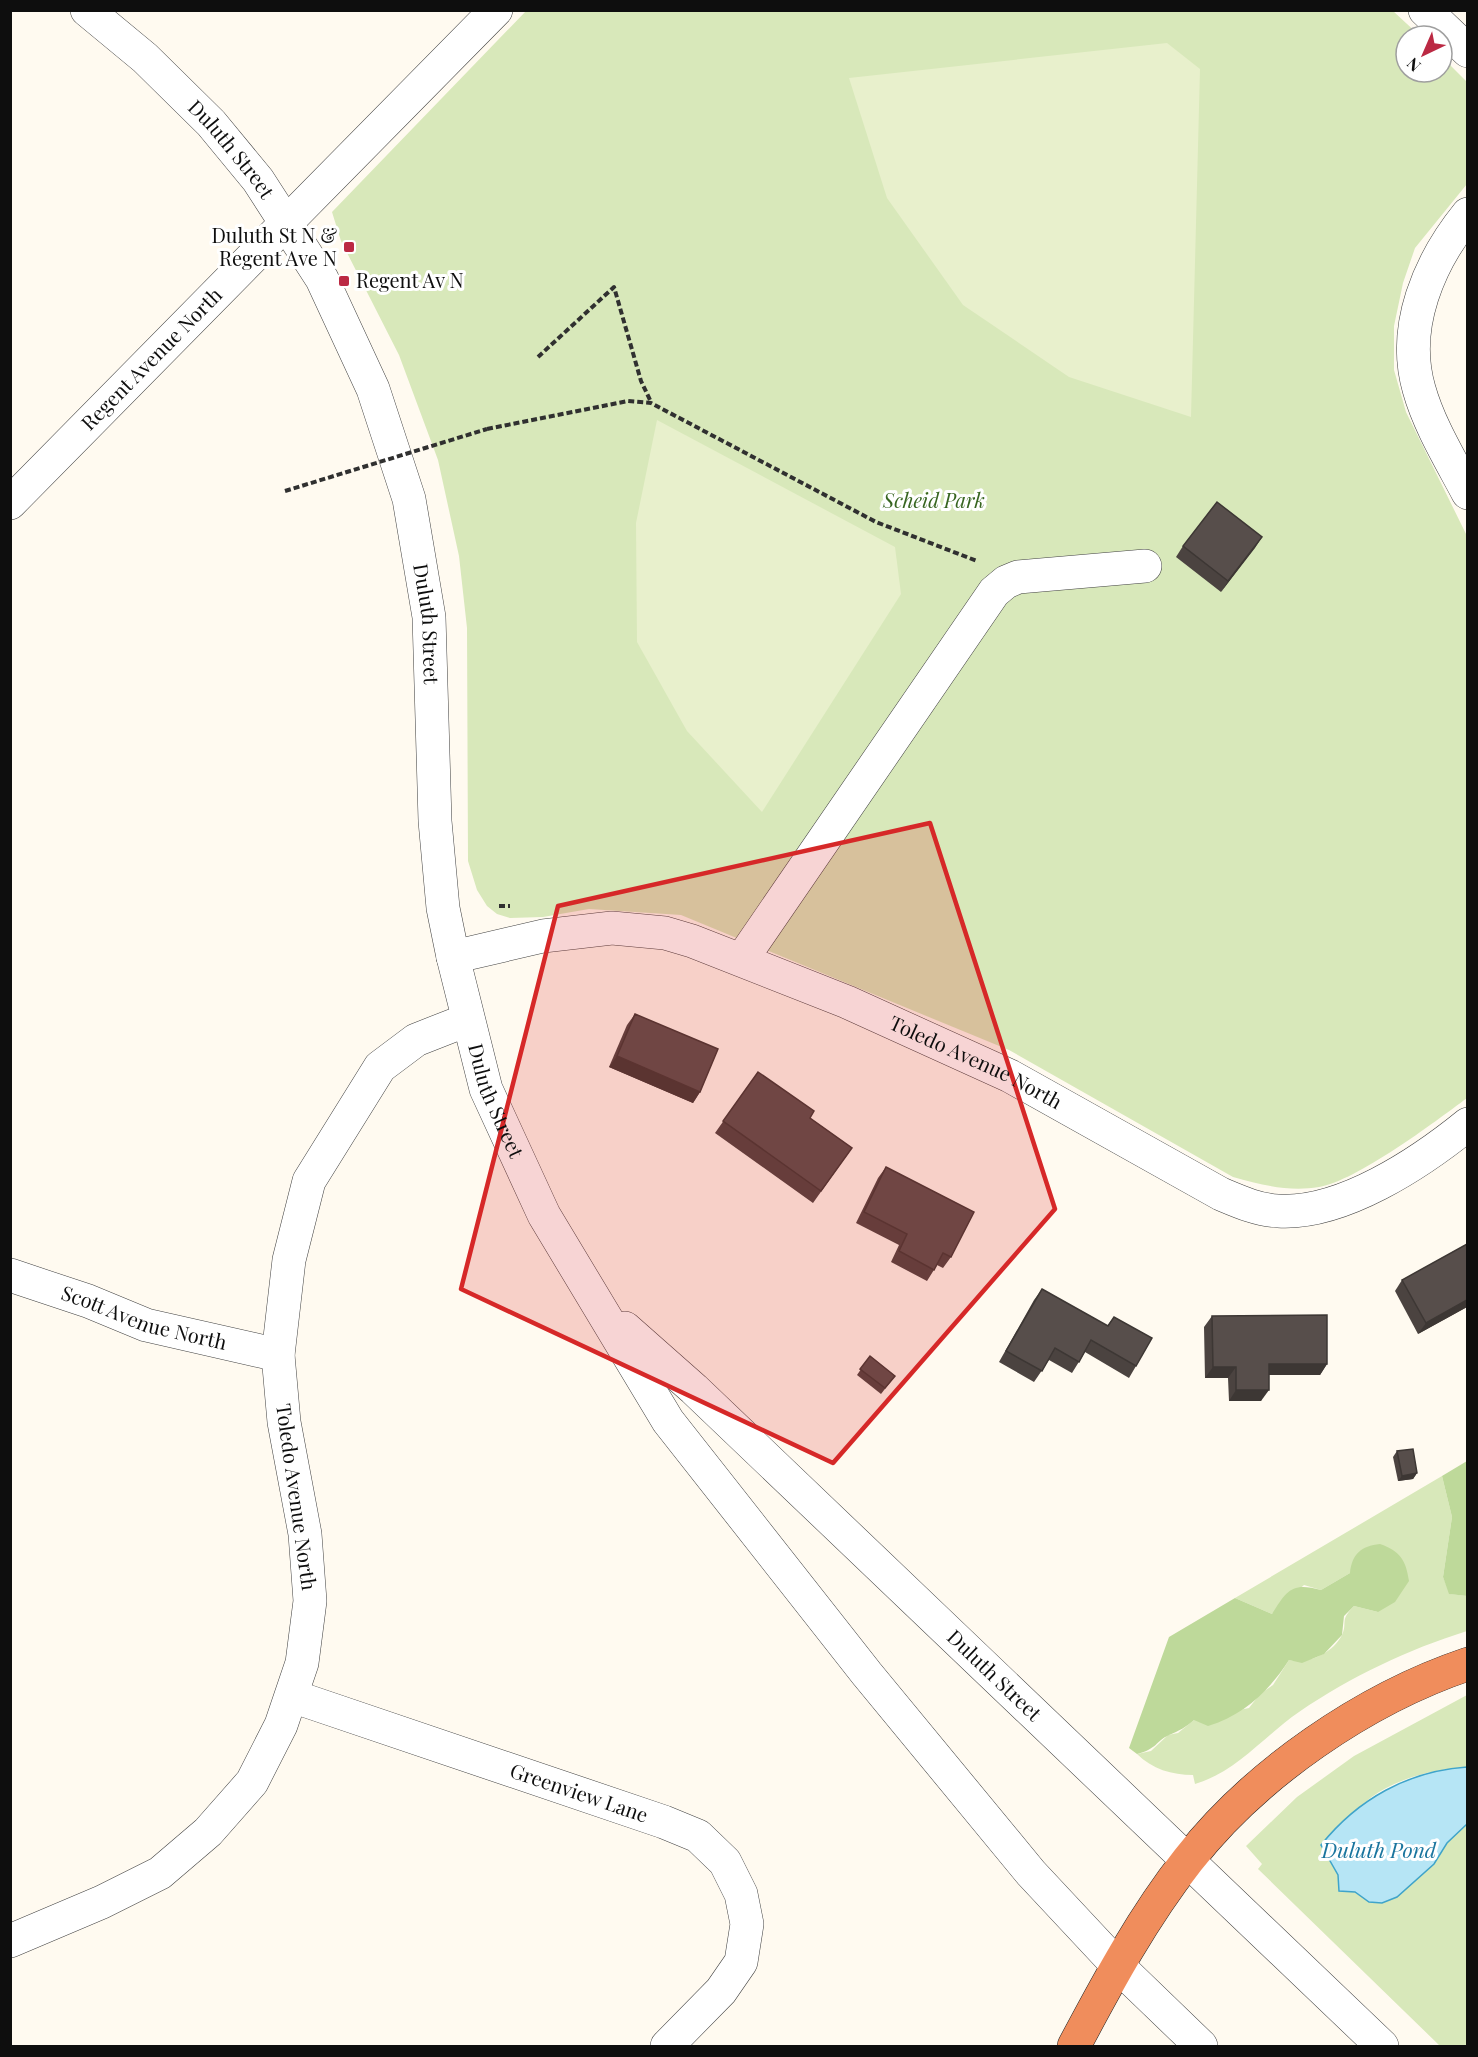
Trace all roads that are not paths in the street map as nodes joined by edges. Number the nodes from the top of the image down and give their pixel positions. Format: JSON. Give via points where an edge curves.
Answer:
{"nodes":[{"id":1,"x":87,"y":10,"type":"edge"},
{"id":2,"x":496,"y":10,"type":"edge"},
{"id":3,"x":1425,"y":10,"type":"edge"},
{"id":4,"x":1467,"y":51,"type":"edge"},
{"id":5,"x":1467,"y":214,"type":"edge"},
{"id":6,"x":286,"y":222,"type":"junction"},
{"id":7,"x":1467,"y":492,"type":"edge"},
{"id":8,"x":10,"y":503,"type":"edge"},
{"id":9,"x":1145,"y":566,"type":"dead end"},
{"id":10,"x":453,"y":957,"type":"junction"},
{"id":11,"x":742,"y":959,"type":"junction"},
{"id":12,"x":467,"y":1020,"type":"junction"},
{"id":13,"x":1467,"y":1124,"type":"edge"},
{"id":14,"x":10,"y":1275,"type":"edge"},
{"id":15,"x":603,"y":1309,"type":"junction"},
{"id":16,"x":278,"y":1355,"type":"junction"},
{"id":17,"x":1467,"y":1664,"type":"edge"},
{"id":18,"x":292,"y":1696,"type":"junction"},
{"id":19,"x":1188,"y":1860,"type":"junction"},
{"id":20,"x":10,"y":1941,"type":"edge"},
{"id":21,"x":1117,"y":1965,"type":"junction"},
{"id":22,"x":667,"y":2046,"type":"edge"},
{"id":23,"x":1074,"y":2046,"type":"edge"},
{"id":24,"x":1201,"y":2046,"type":"edge"},
{"id":25,"x":1382,"y":2046,"type":"edge"}],
"edges":[{"from":1,"to":6,"type":"street","name":"Duluth Street","via":[[145,58],[211,123],[258,180]]},
{"from":2,"to":6,"type":"street","name":"Regent Avenue North"},
{"from":3,"to":4,"type":"street"},
{"from":5,"to":7,"type":"street","via":[[1438,257],[1426,284],[1416,319],[1415,354],[1418,388]]},
{"from":6,"to":8,"type":"street","name":"Regent Avenue North"},
{"from":6,"to":10,"type":"street","name":"Duluth Street","via":[[322,279],[373,389],[409,499],[429,617],[435,821],[443,908]]},
{"from":9,"to":11,"type":"street","via":[[1018,577],[994,592]]},
{"from":10,"to":11,"type":"street","name":"Toledo Avenue North","via":[[543,936],[612,928],[665,933]]},
{"from":10,"to":12,"type":"street","name":"Duluth Street"},
{"from":11,"to":13,"type":"street","name":"Toledo Avenue North","via":[[1010,1076],[1221,1194],[1250,1206],[1277,1211],[1328,1204],[1401,1171]]},
{"from":12,"to":15,"type":"street","name":"Duluth Street","via":[[486,1089],[511,1147],[544,1215]]},
{"from":12,"to":16,"type":"street","name":"Toledo Avenue North","via":[[416,1040],[380,1067],[309,1181],[289,1260]]},
{"from":14,"to":16,"type":"street","name":"Scott Avenue North","via":[[146,1325]]},
{"from":15,"to":19,"type":"street","name":"Duluth Street","via":[[694,1389]]},
{"from":15,"to":21,"type":"street","name":"Duluth Street","via":[[668,1421],[867,1674],[1031,1873]]},
{"from":16,"to":18,"type":"street","name":"Toledo Avenue North","via":[[284,1422],[305,1534],[310,1601],[302,1663]]},
{"from":17,"to":19,"type":"highway","via":[[1364,1710],[1311,1746],[1259,1785]]},
{"from":18,"to":20,"type":"street","name":"Toledo Avenue North","via":[[252,1782],[208,1832],[160,1873]]},
{"from":18,"to":22,"type":"street","name":"Greenview Lane","via":[[698,1836],[725,1862],[741,1894],[747,1924],[741,1962],[721,1991]]},
{"from":19,"to":21,"type":"highway"},
{"from":19,"to":25,"type":"street","name":"Duluth Street"},
{"from":21,"to":23,"type":"highway"},
{"from":21,"to":24,"type":"street","name":"Duluth Street"}]}
